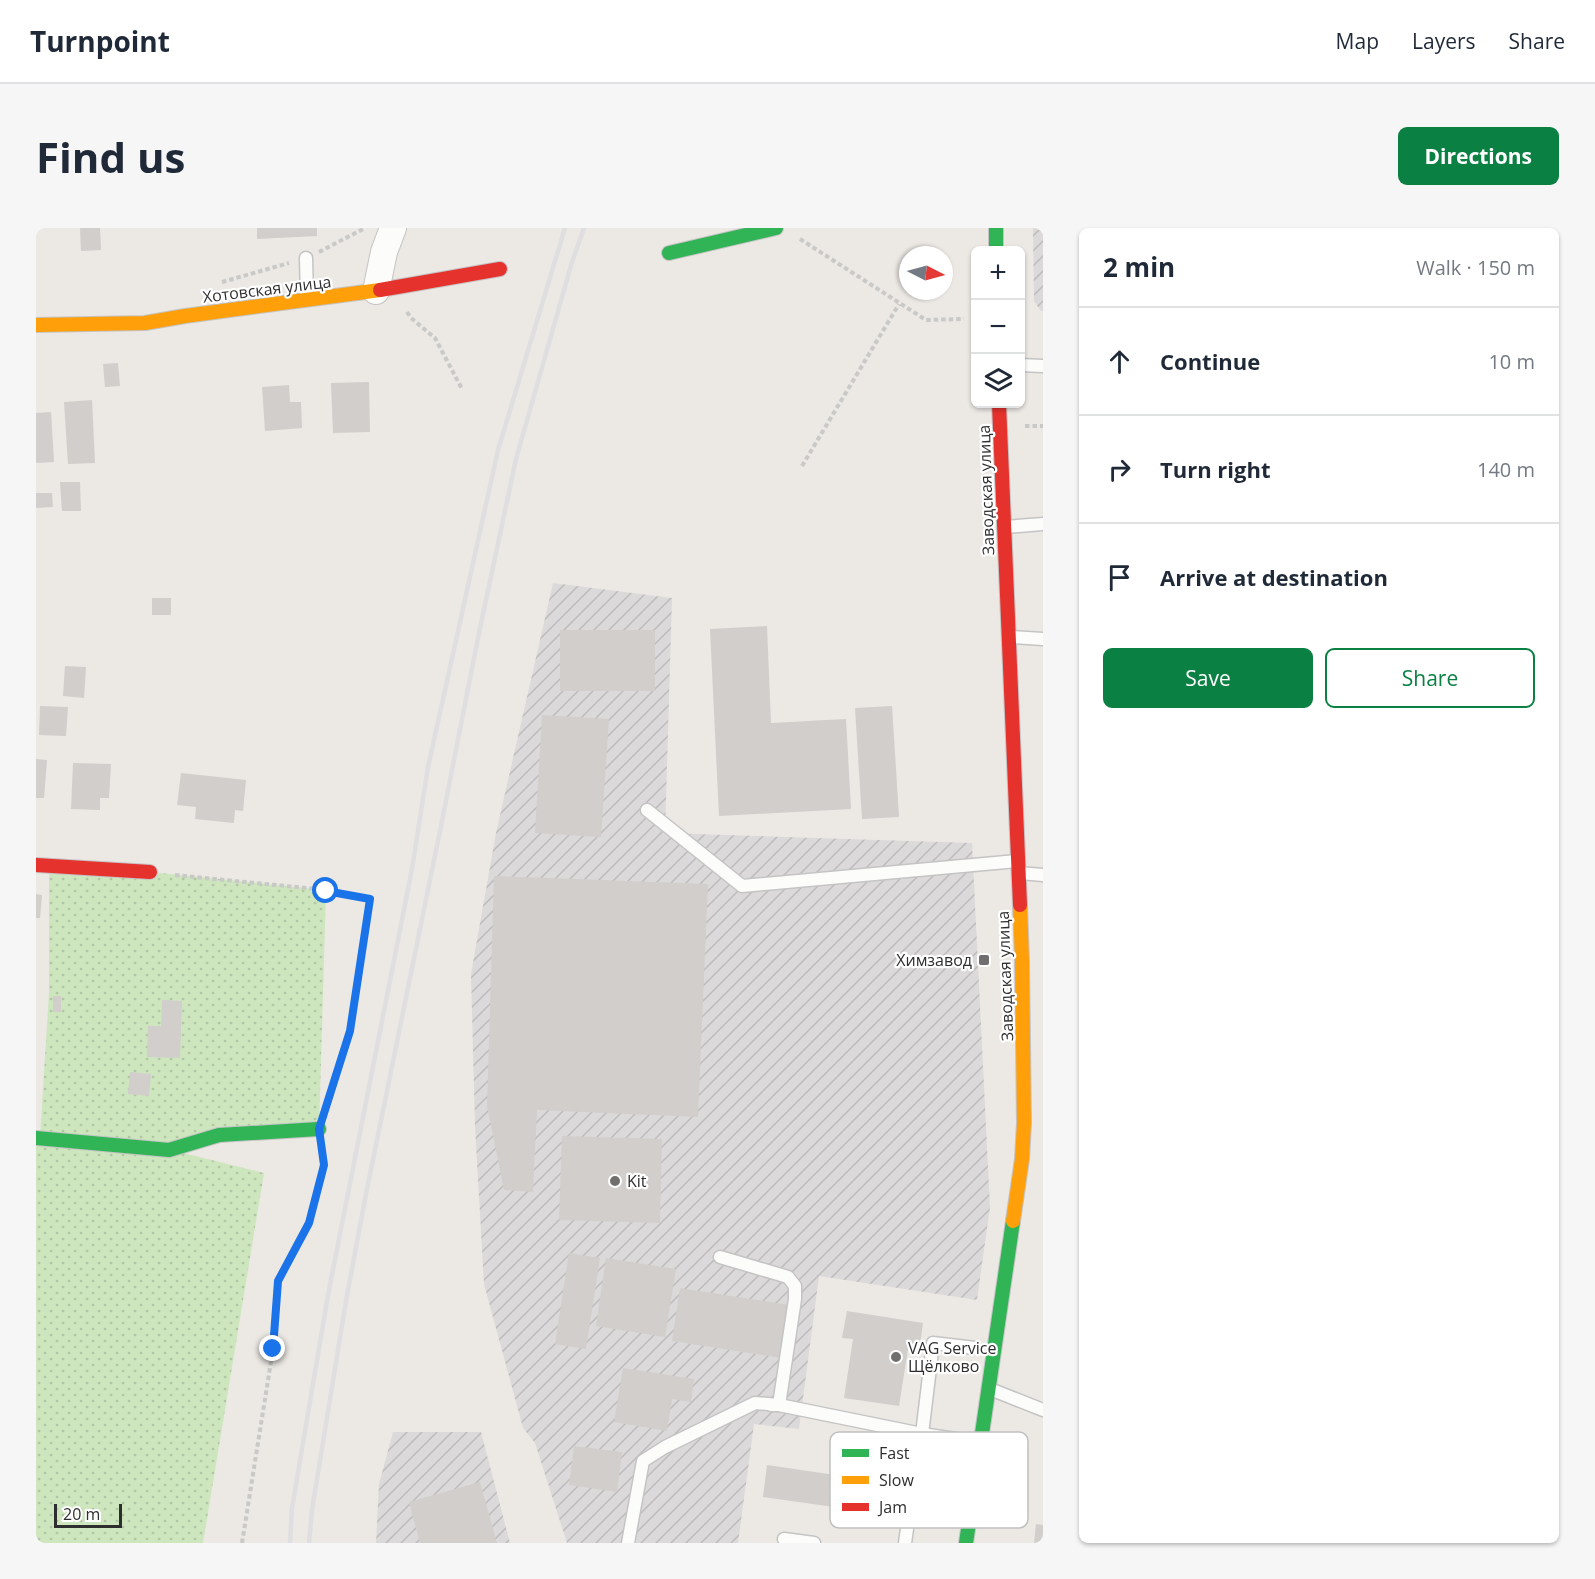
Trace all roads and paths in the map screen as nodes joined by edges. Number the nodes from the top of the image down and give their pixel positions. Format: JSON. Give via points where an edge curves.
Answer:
{"nodes":[{"id":1,"x":365,"y":228,"type":"edge"},
{"id":2,"x":393,"y":228,"type":"edge"},
{"id":3,"x":776,"y":228,"type":"edge"},
{"id":4,"x":996,"y":228,"type":"edge"},
{"id":5,"x":792,"y":234,"type":"dead end"},
{"id":6,"x":996,"y":246,"type":"edge"},
{"id":7,"x":669,"y":253,"type":"dead end"},
{"id":8,"x":306,"y":258,"type":"junction"},
{"id":9,"x":500,"y":269,"type":"dead end"},
{"id":10,"x":220,"y":282,"type":"dead end"},
{"id":11,"x":384,"y":290,"type":"junction"},
{"id":12,"x":307,"y":301,"type":"junction"},
{"id":13,"x":899,"y":304,"type":"junction"},
{"id":14,"x":964,"y":319,"type":"dead end"},
{"id":15,"x":36,"y":325,"type":"edge"},
{"id":16,"x":1025,"y":365,"type":"edge"},
{"id":17,"x":1043,"y":366,"type":"edge"},
{"id":18,"x":462,"y":389,"type":"dead end"},
{"id":19,"x":999,"y":408,"type":"edge"},
{"id":20,"x":1043,"y":426,"type":"edge"},
{"id":21,"x":1022,"y":427,"type":"dead end"},
{"id":22,"x":802,"y":466,"type":"dead end"},
{"id":23,"x":1043,"y":524,"type":"edge"},
{"id":24,"x":1004,"y":527,"type":"junction"},
{"id":25,"x":1008,"y":637,"type":"junction"},
{"id":26,"x":1043,"y":639,"type":"edge"},
{"id":27,"x":647,"y":810,"type":"dead end"},
{"id":28,"x":36,"y":865,"type":"edge"},
{"id":29,"x":1018,"y":867,"type":"junction"},
{"id":30,"x":150,"y":872,"type":"joint"},
{"id":31,"x":1043,"y":875,"type":"edge"},
{"id":32,"x":319,"y":1129,"type":"junction"},
{"id":33,"x":36,"y":1138,"type":"edge"},
{"id":34,"x":720,"y":1257,"type":"dead end"},
{"id":35,"x":975,"y":1348,"type":"dead end"},
{"id":36,"x":989,"y":1388,"type":"junction"},
{"id":37,"x":779,"y":1406,"type":"junction"},
{"id":38,"x":1043,"y":1410,"type":"edge"},
{"id":39,"x":912,"y":1432,"type":"edge"},
{"id":40,"x":922,"y":1432,"type":"edge"},
{"id":41,"x":982,"y":1432,"type":"edge"},
{"id":42,"x":907,"y":1528,"type":"edge"},
{"id":43,"x":968,"y":1528,"type":"edge"},
{"id":44,"x":784,"y":1539,"type":"dead end"},
{"id":45,"x":242,"y":1543,"type":"edge"},
{"id":46,"x":628,"y":1543,"type":"edge"},
{"id":47,"x":814,"y":1543,"type":"edge"},
{"id":48,"x":905,"y":1543,"type":"edge"},
{"id":49,"x":966,"y":1543,"type":"edge"}],
"edges":[{"from":1,"to":8,"type":"path"},
{"from":2,"to":11,"type":"street","via":[[384,252]]},
{"from":3,"to":7,"type":"main road"},
{"from":4,"to":6,"type":"main road"},
{"from":5,"to":13,"type":"path"},
{"from":8,"to":10,"type":"path"},
{"from":8,"to":12,"type":"lane"},
{"from":9,"to":11,"type":"main road","name":"Хотовская улица"},
{"from":11,"to":12,"type":"main road","name":"Хотовская улица"},
{"from":11,"to":18,"type":"path","via":[[435,338]]},
{"from":12,"to":15,"type":"main road","name":"Хотовская улица","via":[[145,323]]},
{"from":13,"to":14,"type":"path","via":[[926,320]]},
{"from":13,"to":22,"type":"path"},
{"from":16,"to":17,"type":"lane"},
{"from":19,"to":24,"type":"main road","name":"Заводская улица"},
{"from":20,"to":21,"type":"path"},
{"from":23,"to":24,"type":"lane"},
{"from":24,"to":25,"type":"main road","name":"Заводская улица"},
{"from":25,"to":26,"type":"lane"},
{"from":25,"to":29,"type":"main road","name":"Заводская улица"},
{"from":27,"to":29,"type":"lane","via":[[742,886]]},
{"from":28,"to":30,"type":"main road"},
{"from":29,"to":31,"type":"lane"},
{"from":29,"to":36,"type":"main road","name":"Заводская улица","via":[[1028,1160]]},
{"from":30,"to":32,"type":"path","via":[[370,899],[350,1031]]},
{"from":32,"to":33,"type":"main road","via":[[219,1135],[169,1150]]},
{"from":32,"to":45,"type":"path","via":[[324,1165],[309,1223],[278,1281],[273,1349]]},
{"from":34,"to":37,"type":"lane","via":[[788,1277],[795,1286]]},
{"from":35,"to":40,"type":"lane","via":[[933,1343]]},
{"from":36,"to":38,"type":"lane"},
{"from":36,"to":41,"type":"main road","name":"Заводская улица"},
{"from":37,"to":39,"type":"lane"},
{"from":37,"to":46,"type":"lane","via":[[755,1403],[643,1461]]},
{"from":42,"to":48,"type":"lane"},
{"from":43,"to":49,"type":"main road","name":"Заводская улица"},
{"from":44,"to":47,"type":"lane"}]}
